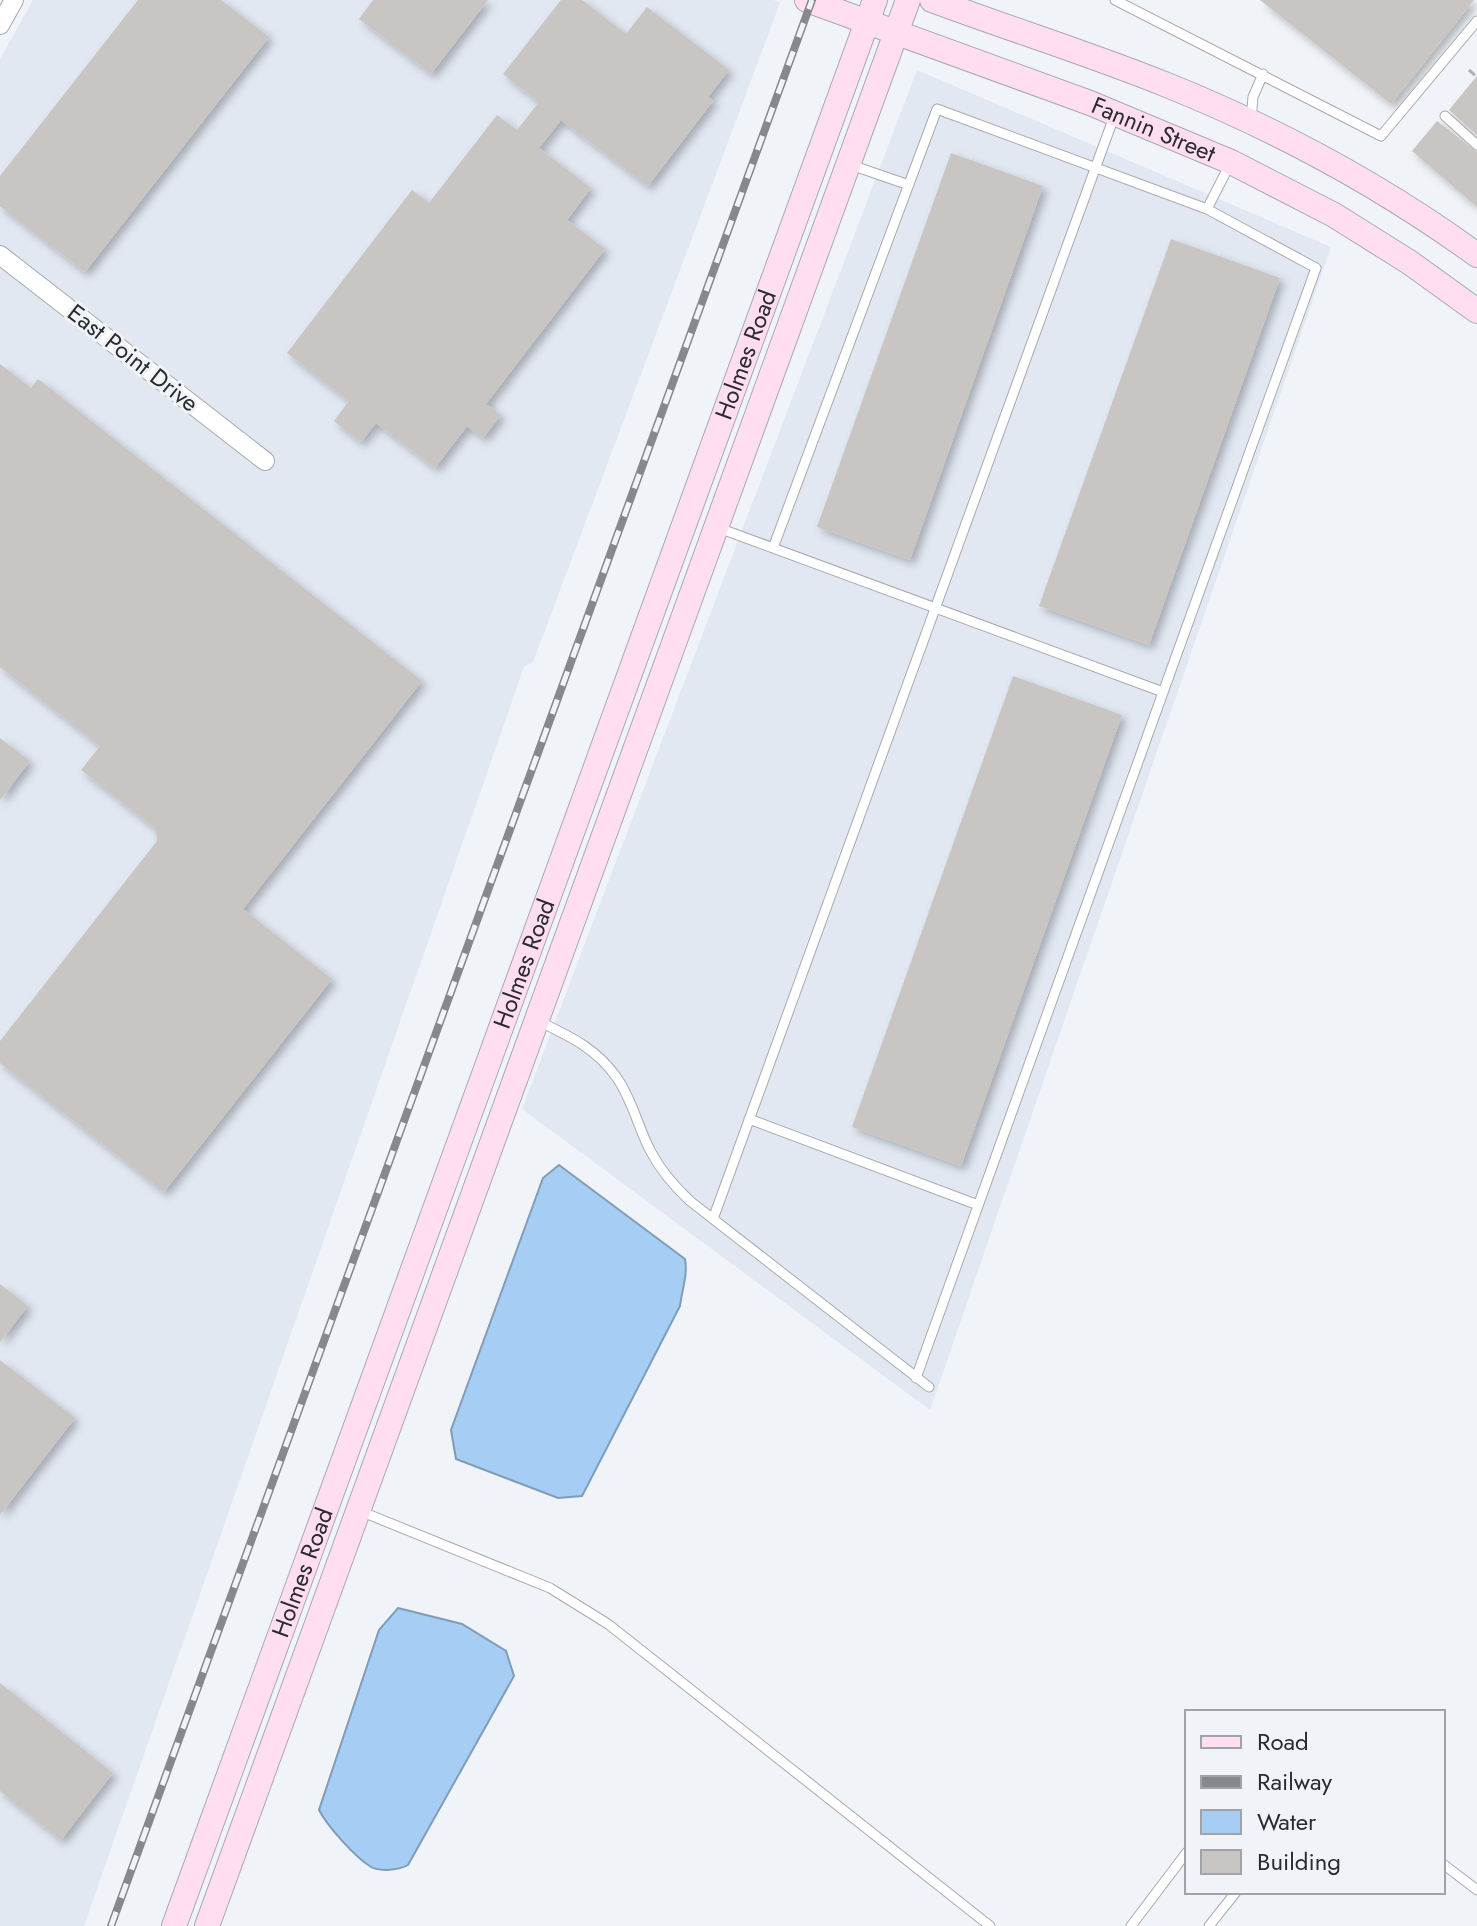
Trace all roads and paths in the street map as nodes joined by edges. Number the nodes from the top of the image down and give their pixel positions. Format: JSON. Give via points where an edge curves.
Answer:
{"nodes":[{"id":1,"x":14,"y":0,"type":"edge"},
{"id":2,"x":807,"y":0,"type":"edge"},
{"id":3,"x":908,"y":0,"type":"edge"},
{"id":4,"x":932,"y":0,"type":"edge"},
{"id":5,"x":1115,"y":0,"type":"edge"},
{"id":6,"x":871,"y":11,"type":"edge"},
{"id":7,"x":1477,"y":21,"type":"edge"},
{"id":8,"x":0,"y":25,"type":"edge"},
{"id":9,"x":896,"y":32,"type":"junction"},
{"id":10,"x":1469,"y":70,"type":"dead end"},
{"id":11,"x":1263,"y":74,"type":"junction"},
{"id":12,"x":1477,"y":77,"type":"edge"},
{"id":13,"x":1115,"y":114,"type":"junction"},
{"id":14,"x":1445,"y":116,"type":"dead end"},
{"id":15,"x":1250,"y":122,"type":"junction"},
{"id":16,"x":1477,"y":145,"type":"edge"},
{"id":17,"x":1231,"y":162,"type":"junction"},
{"id":18,"x":847,"y":164,"type":"junction"},
{"id":19,"x":1097,"y":167,"type":"junction"},
{"id":20,"x":909,"y":185,"type":"junction"},
{"id":21,"x":1207,"y":209,"type":"junction"},
{"id":22,"x":0,"y":255,"type":"edge"},
{"id":23,"x":1477,"y":255,"type":"edge"},
{"id":24,"x":1477,"y":311,"type":"edge"},
{"id":25,"x":265,"y":461,"type":"dead end"},
{"id":26,"x":688,"y":516,"type":"junction"},
{"id":27,"x":715,"y":527,"type":"junction"},
{"id":28,"x":773,"y":548,"type":"junction"},
{"id":29,"x":936,"y":608,"type":"junction"},
{"id":30,"x":1163,"y":692,"type":"junction"},
{"id":31,"x":507,"y":1012,"type":"junction"},
{"id":32,"x":536,"y":1020,"type":"junction"},
{"id":33,"x":749,"y":1119,"type":"junction"},
{"id":34,"x":978,"y":1205,"type":"junction"},
{"id":35,"x":713,"y":1219,"type":"junction"},
{"id":36,"x":916,"y":1378,"type":"junction"},
{"id":37,"x":929,"y":1387,"type":"dead end"},
{"id":38,"x":329,"y":1501,"type":"junction"},
{"id":39,"x":358,"y":1511,"type":"junction"},
{"id":40,"x":1185,"y":1855,"type":"edge"},
{"id":41,"x":1445,"y":1866,"type":"edge"},
{"id":42,"x":1477,"y":1890,"type":"edge"},
{"id":43,"x":1234,"y":1894,"type":"edge"},
{"id":44,"x":174,"y":1926,"type":"edge"},
{"id":45,"x":207,"y":1926,"type":"edge"},
{"id":46,"x":990,"y":1926,"type":"edge"},
{"id":47,"x":1131,"y":1926,"type":"edge"},
{"id":48,"x":1209,"y":1926,"type":"edge"}],
"edges":[{"from":1,"to":8,"type":"street"},
{"from":2,"to":6,"type":"main road","name":"Fannin Street"},
{"from":3,"to":9,"type":"main road","name":"Holmes Road"},
{"from":4,"to":15,"type":"main road","name":"Fannin Street","via":[[1165,84]]},
{"from":5,"to":11,"type":"lane"},
{"from":6,"to":9,"type":"main road","name":"Fannin Street"},
{"from":6,"to":26,"type":"main road","name":"Holmes Road"},
{"from":7,"to":11,"type":"lane","via":[[1381,136]]},
{"from":9,"to":13,"type":"main road","name":"Fannin Street"},
{"from":9,"to":18,"type":"main road","name":"Holmes Road"},
{"from":10,"to":12,"type":"path"},
{"from":11,"to":15,"type":"lane"},
{"from":13,"to":17,"type":"main road","name":"Fannin Street"},
{"from":13,"to":19,"type":"lane"},
{"from":14,"to":16,"type":"lane"},
{"from":15,"to":17,"type":"main road"},
{"from":15,"to":23,"type":"main road","name":"Fannin Street","via":[[1372,186]]},
{"from":17,"to":21,"type":"lane"},
{"from":17,"to":24,"type":"main road","name":"Fannin Street","via":[[1334,215]]},
{"from":18,"to":20,"type":"lane"},
{"from":18,"to":27,"type":"main road","name":"Holmes Road"},
{"from":19,"to":20,"type":"lane","via":[[937,109]]},
{"from":19,"to":21,"type":"lane"},
{"from":19,"to":29,"type":"lane"},
{"from":20,"to":28,"type":"lane"},
{"from":21,"to":30,"type":"lane","via":[[1316,268]]},
{"from":22,"to":25,"type":"street","name":"East Point Drive"},
{"from":26,"to":27,"type":"main road"},
{"from":26,"to":31,"type":"main road","name":"Holmes Road"},
{"from":27,"to":28,"type":"lane"},
{"from":27,"to":32,"type":"main road","name":"Holmes Road"},
{"from":28,"to":29,"type":"lane"},
{"from":29,"to":30,"type":"lane"},
{"from":29,"to":33,"type":"lane"},
{"from":30,"to":34,"type":"lane"},
{"from":31,"to":32,"type":"main road"},
{"from":31,"to":38,"type":"main road","name":"Holmes Road"},
{"from":32,"to":35,"type":"lane","via":[[575,1038],[616,1076],[669,1181]]},
{"from":32,"to":39,"type":"main road","name":"Holmes Road"},
{"from":33,"to":34,"type":"lane"},
{"from":33,"to":35,"type":"lane"},
{"from":34,"to":36,"type":"lane"},
{"from":35,"to":36,"type":"lane"},
{"from":36,"to":37,"type":"lane"},
{"from":38,"to":39,"type":"main road"},
{"from":38,"to":44,"type":"main road","name":"Holmes Road"},
{"from":39,"to":45,"type":"main road","name":"Holmes Road"},
{"from":39,"to":46,"type":"lane","via":[[550,1588],[608,1624]]},
{"from":40,"to":47,"type":"lane"},
{"from":41,"to":42,"type":"lane"},
{"from":43,"to":48,"type":"lane"}]}
